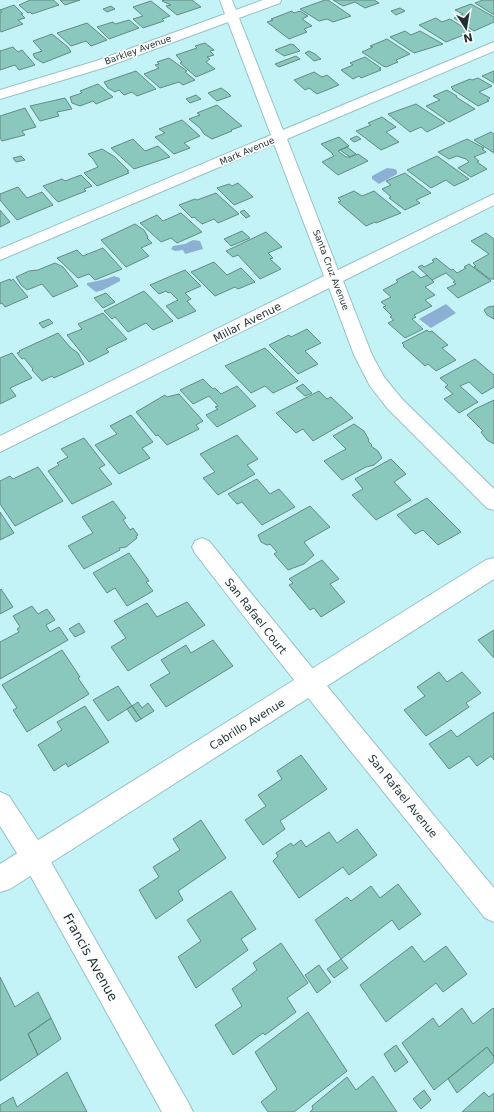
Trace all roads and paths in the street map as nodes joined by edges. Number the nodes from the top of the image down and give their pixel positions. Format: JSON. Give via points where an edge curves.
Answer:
{"nodes":[{"id":1,"x":226,"y":0,"type":"edge"},
{"id":2,"x":275,"y":0,"type":"edge"},
{"id":3,"x":232,"y":16,"type":"junction"},
{"id":4,"x":494,"y":46,"type":"edge"},
{"id":5,"x":0,"y":95,"type":"edge"},
{"id":6,"x":280,"y":137,"type":"junction"},
{"id":7,"x":494,"y":199,"type":"edge"},
{"id":8,"x":0,"y":255,"type":"edge"},
{"id":9,"x":334,"y":278,"type":"junction"},
{"id":10,"x":0,"y":445,"type":"edge"},
{"id":11,"x":494,"y":502,"type":"edge"},
{"id":12,"x":202,"y":547,"type":"dead end"},
{"id":13,"x":494,"y":567,"type":"edge"},
{"id":14,"x":312,"y":684,"type":"junction"},
{"id":15,"x":0,"y":804,"type":"edge"},
{"id":16,"x":34,"y":857,"type":"junction"},
{"id":17,"x":0,"y":879,"type":"edge"},
{"id":18,"x":494,"y":909,"type":"edge"},
{"id":19,"x":178,"y":1112,"type":"edge"}],
"edges":[{"from":1,"to":3,"type":"street","name":"Santa Cruz Avenue"},
{"from":2,"to":3,"type":"street","name":"Barkley Avenue"},
{"from":3,"to":5,"type":"street","name":"Barkley Avenue","via":[[101,64]]},
{"from":3,"to":6,"type":"street","name":"Santa Cruz Avenue"},
{"from":4,"to":6,"type":"street","name":"Mark Avenue"},
{"from":6,"to":8,"type":"street","name":"Mark Avenue"},
{"from":6,"to":9,"type":"street","name":"Santa Cruz Avenue"},
{"from":7,"to":9,"type":"street","name":"Millar Avenue"},
{"from":9,"to":10,"type":"street","name":"Millar Avenue"},
{"from":9,"to":11,"type":"street","name":"Santa Cruz Avenue","via":[[363,355],[377,381],[395,404]]},
{"from":12,"to":14,"type":"street","name":"San Rafael Court"},
{"from":13,"to":14,"type":"street","name":"Cabrillo Avenue"},
{"from":14,"to":16,"type":"street","name":"Cabrillo Avenue"},
{"from":14,"to":18,"type":"street","name":"San Rafael Avenue"},
{"from":15,"to":16,"type":"street","name":"Francis Avenue"},
{"from":16,"to":17,"type":"street","name":"Cabrillo Avenue"},
{"from":16,"to":19,"type":"street","name":"Francis Avenue"}]}
